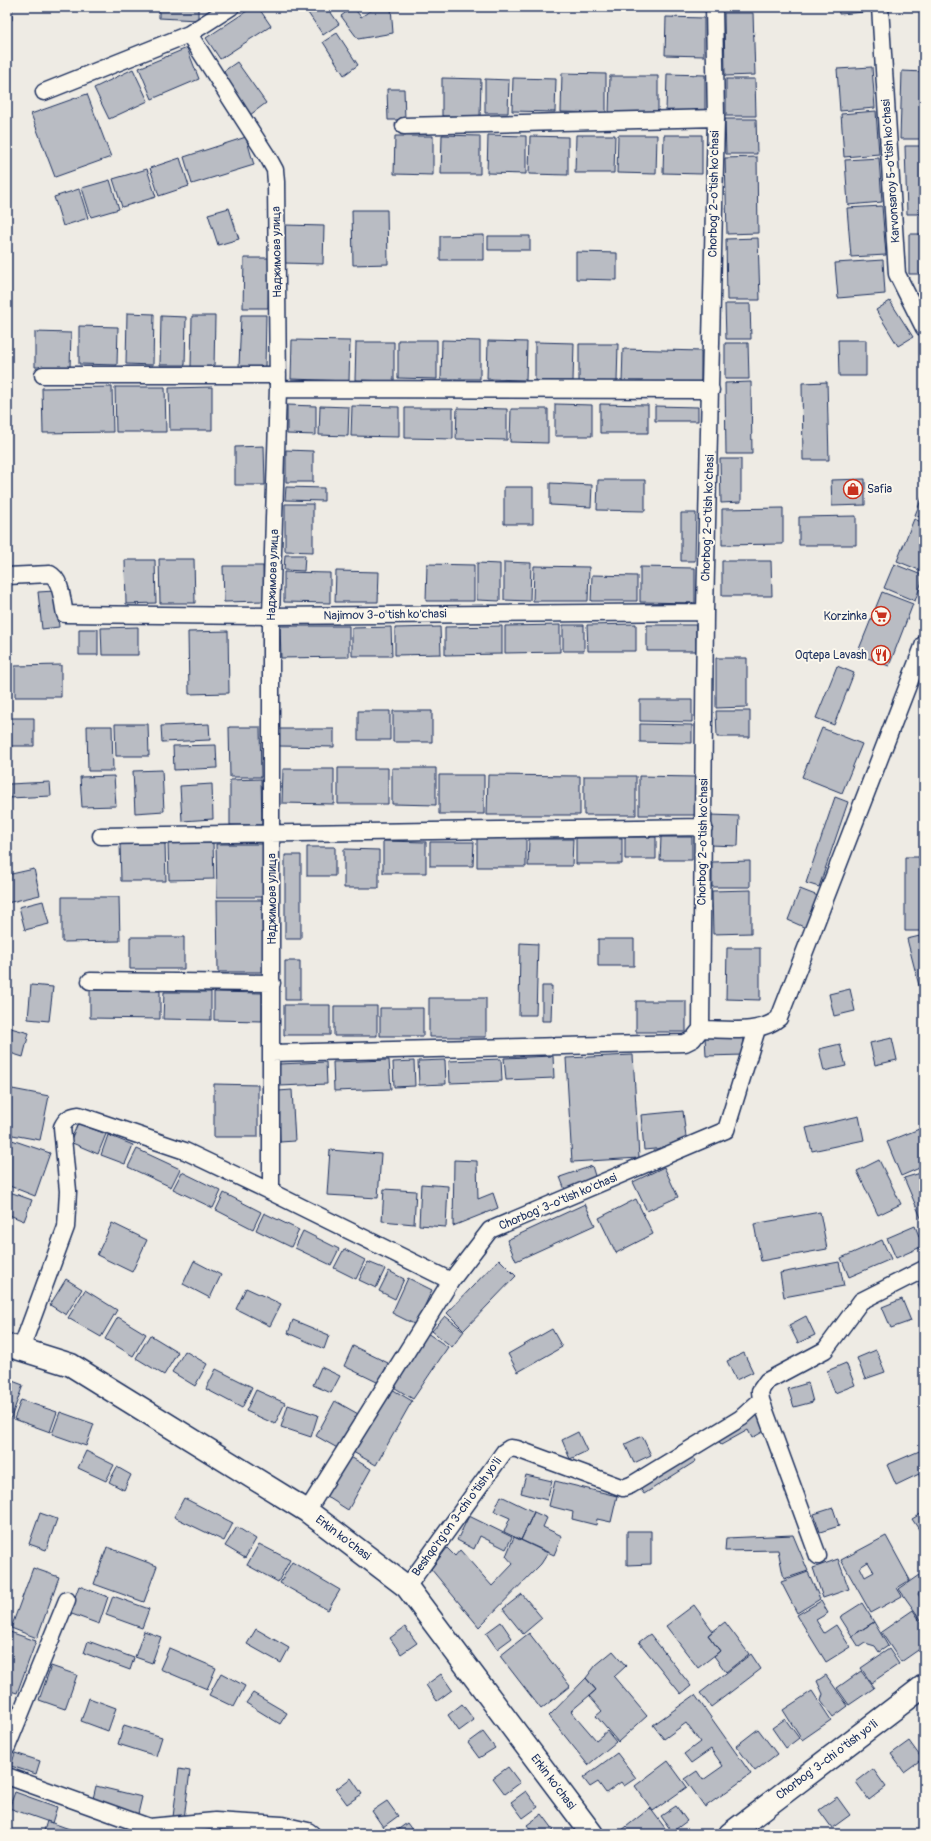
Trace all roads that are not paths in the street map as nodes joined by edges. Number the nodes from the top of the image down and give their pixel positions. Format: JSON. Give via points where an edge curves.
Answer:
{"nodes":[{"id":1,"x":231,"y":7,"type":"edge"},
{"id":2,"x":714,"y":7,"type":"edge"},
{"id":3,"x":880,"y":7,"type":"edge"},
{"id":4,"x":189,"y":34,"type":"junction"},
{"id":5,"x":44,"y":92,"type":"dead end"},
{"id":6,"x":716,"y":118,"type":"junction"},
{"id":7,"x":404,"y":126,"type":"dead end"},
{"id":8,"x":924,"y":328,"type":"edge"},
{"id":9,"x":44,"y":375,"type":"dead end"},
{"id":10,"x":278,"y":382,"type":"junction"},
{"id":11,"x":711,"y":390,"type":"junction"},
{"id":12,"x":7,"y":576,"type":"edge"},
{"id":13,"x":705,"y":612,"type":"junction"},
{"id":14,"x":271,"y":616,"type":"junction"},
{"id":15,"x":924,"y":644,"type":"edge"},
{"id":16,"x":704,"y":827,"type":"junction"},
{"id":17,"x":272,"y":832,"type":"junction"},
{"id":18,"x":101,"y":836,"type":"dead end"},
{"id":19,"x":90,"y":981,"type":"dead end"},
{"id":20,"x":272,"y":983,"type":"junction"},
{"id":21,"x":701,"y":1029,"type":"junction"},
{"id":22,"x":756,"y":1029,"type":"junction"},
{"id":23,"x":271,"y":1053,"type":"junction"},
{"id":24,"x":271,"y":1192,"type":"junction"},
{"id":25,"x":924,"y":1269,"type":"edge"},
{"id":26,"x":451,"y":1282,"type":"junction"},
{"id":27,"x":14,"y":1347,"type":"edge"},
{"id":28,"x":761,"y":1400,"type":"junction"},
{"id":29,"x":307,"y":1511,"type":"junction"},
{"id":30,"x":818,"y":1556,"type":"dead end"},
{"id":31,"x":407,"y":1587,"type":"junction"},
{"id":32,"x":67,"y":1600,"type":"dead end"},
{"id":33,"x":924,"y":1686,"type":"edge"},
{"id":34,"x":7,"y":1747,"type":"edge"},
{"id":35,"x":8,"y":1779,"type":"edge"},
{"id":36,"x":312,"y":1834,"type":"edge"},
{"id":37,"x":592,"y":1834,"type":"edge"},
{"id":38,"x":730,"y":1834,"type":"edge"}],
"edges":[{"from":1,"to":4,"type":"street"},
{"from":2,"to":6,"type":"street","name":"Chorbog' 2-o'tish ko'chasi"},
{"from":3,"to":8,"type":"street","name":"Karvonsaroy 5-o'tish ko'chasi","via":[[897,274]]},
{"from":4,"to":5,"type":"street"},
{"from":4,"to":10,"type":"street","name":"Наджимова улица","via":[[275,170]]},
{"from":6,"to":7,"type":"street"},
{"from":6,"to":11,"type":"street","name":"Chorbog' 2-o'tish ko'chasi"},
{"from":9,"to":10,"type":"street"},
{"from":10,"to":11,"type":"street"},
{"from":10,"to":14,"type":"street","name":"Наджимова улица"},
{"from":11,"to":13,"type":"street","name":"Chorbog' 2-o'tish ko'chasi"},
{"from":12,"to":14,"type":"street","name":"Najimov 3-o'tish ko'chasi","via":[[54,576],[58,581],[65,614]]},
{"from":13,"to":14,"type":"street","name":"Najimov 3-o'tish ko'chasi"},
{"from":13,"to":16,"type":"street","name":"Chorbog' 2-o'tish ko'chasi"},
{"from":14,"to":17,"type":"street","name":"Наджимова улица"},
{"from":15,"to":22,"type":"street","via":[[779,1018],[772,1024]]},
{"from":16,"to":17,"type":"street"},
{"from":16,"to":21,"type":"street","name":"Chorbog' 2-o'tish ko'chasi"},
{"from":17,"to":18,"type":"street"},
{"from":17,"to":20,"type":"street","name":"Наджимова улица"},
{"from":19,"to":20,"type":"street"},
{"from":20,"to":23,"type":"street","name":"Наджимова улица"},
{"from":21,"to":22,"type":"street"},
{"from":21,"to":23,"type":"street","via":[[693,1039],[685,1043]]},
{"from":22,"to":26,"type":"street","name":"Chorbog' 3-o'tish ko'chasi","via":[[726,1130],[490,1230]]},
{"from":23,"to":24,"type":"street","name":"Наджимова улица"},
{"from":24,"to":26,"type":"street"},
{"from":24,"to":27,"type":"street","via":[[185,1151],[79,1115],[68,1118],[62,1127],[68,1191],[66,1227]]},
{"from":25,"to":28,"type":"street","via":[[861,1300],[825,1350],[767,1382],[760,1391]]},
{"from":26,"to":29,"type":"street","name":"Chorbog' 3-o'tish ko'chasi"},
{"from":27,"to":29,"type":"main road","name":"Erkin ko'chasi","via":[[71,1365]]},
{"from":28,"to":30,"type":"street"},
{"from":28,"to":31,"type":"street","name":"Beshqo'rg'on 3-chi o'tish yo'li","via":[[741,1418],[623,1488],[510,1448],[504,1452]]},
{"from":29,"to":31,"type":"main road","name":"Erkin ko'chasi"},
{"from":31,"to":37,"type":"main road","name":"Erkin ko'chasi"},
{"from":32,"to":34,"type":"street"},
{"from":33,"to":38,"type":"main road","name":"Chorbog' 3-chi o'tish yo'li"},
{"from":35,"to":36,"type":"street","via":[[149,1827],[215,1821],[282,1825]]}]}
